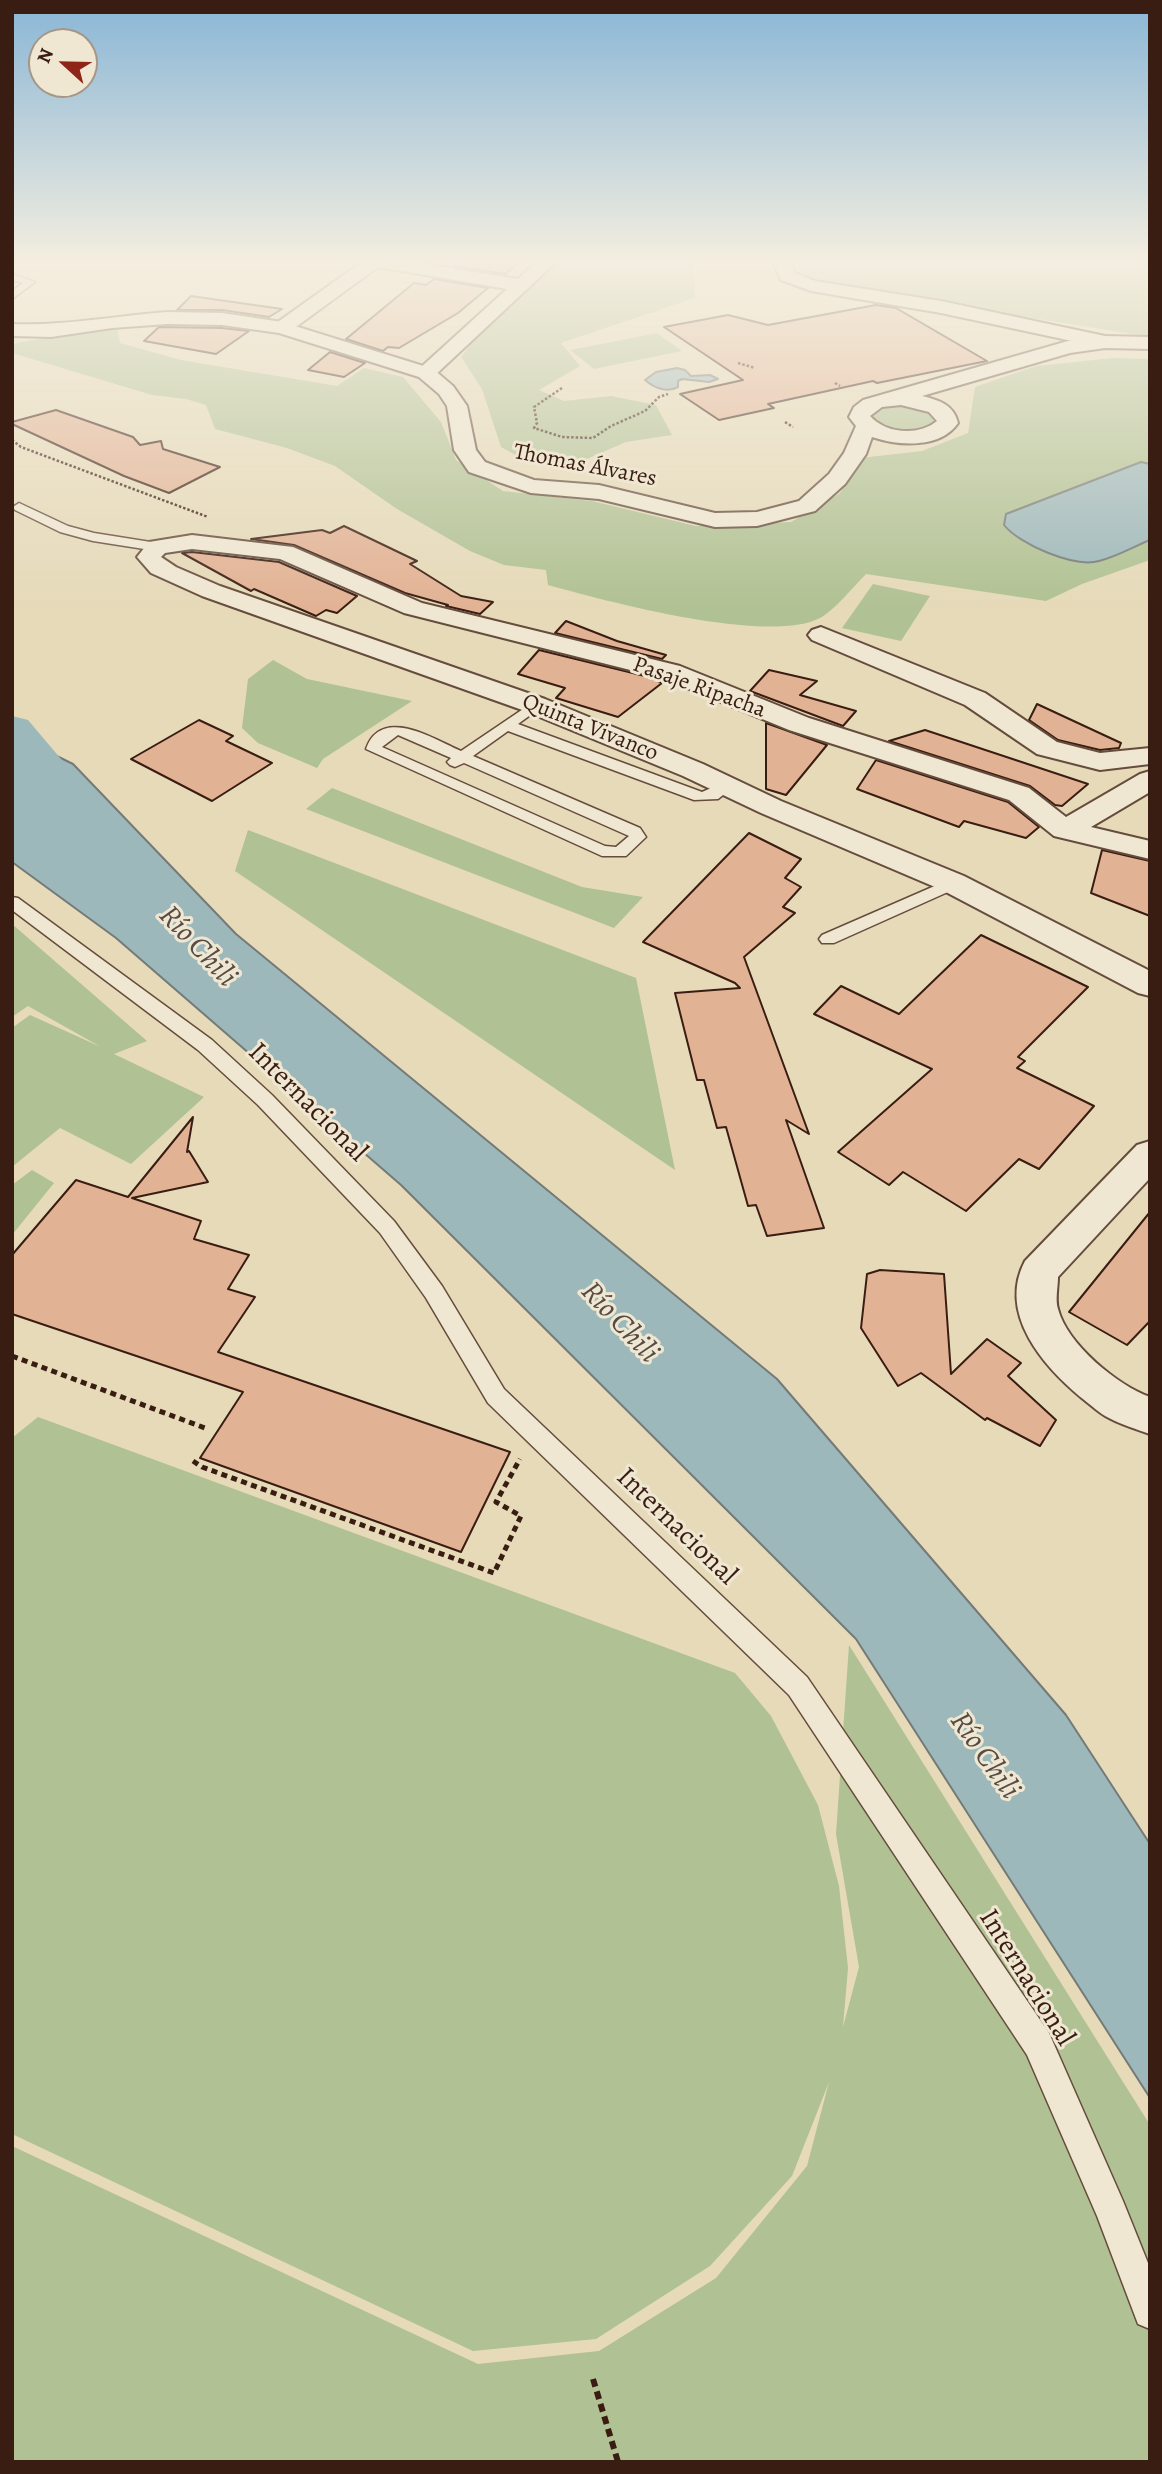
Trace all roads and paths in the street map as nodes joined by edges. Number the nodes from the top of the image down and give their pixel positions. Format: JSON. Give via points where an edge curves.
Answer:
{"nodes":[{"id":1,"x":431,"y":377,"type":"edge"},
{"id":2,"x":969,"y":377,"type":"edge"},
{"id":3,"x":962,"y":380,"type":"junction"},
{"id":4,"x":836,"y":381,"type":"dead end"},
{"id":5,"x":840,"y":386,"type":"dead end"},
{"id":6,"x":562,"y":388,"type":"dead end"},
{"id":7,"x":668,"y":394,"type":"dead end"},
{"id":8,"x":887,"y":400,"type":"junction"},
{"id":9,"x":945,"y":413,"type":"junction"},
{"id":10,"x":785,"y":422,"type":"dead end"},
{"id":11,"x":866,"y":426,"type":"junction"},
{"id":12,"x":793,"y":427,"type":"dead end"},
{"id":13,"x":904,"y":436,"type":"junction"},
{"id":14,"x":12,"y":440,"type":"edge"},
{"id":15,"x":855,"y":454,"type":"junction"},
{"id":16,"x":19,"y":507,"type":"dead end"},
{"id":17,"x":208,"y":517,"type":"dead end"},
{"id":18,"x":158,"y":547,"type":"junction"},
{"id":19,"x":821,"y":635,"type":"dead end"},
{"id":20,"x":535,"y":705,"type":"junction"},
{"id":21,"x":509,"y":726,"type":"junction"},
{"id":22,"x":464,"y":756,"type":"junction"},
{"id":23,"x":1150,"y":756,"type":"edge"},
{"id":24,"x":436,"y":776,"type":"junction"},
{"id":25,"x":1150,"y":780,"type":"edge"},
{"id":26,"x":725,"y":787,"type":"junction"},
{"id":27,"x":1065,"y":830,"type":"junction"},
{"id":28,"x":1150,"y":850,"type":"edge"},
{"id":29,"x":953,"y":883,"type":"junction"},
{"id":30,"x":12,"y":902,"type":"edge"},
{"id":31,"x":828,"y":939,"type":"dead end"},
{"id":32,"x":1150,"y":985,"type":"edge"},
{"id":33,"x":1150,"y":1154,"type":"edge"},
{"id":34,"x":13,"y":1355,"type":"edge"},
{"id":35,"x":1150,"y":1416,"type":"edge"},
{"id":36,"x":205,"y":1428,"type":"dead end"},
{"id":37,"x":535,"y":1434,"type":"junction"},
{"id":38,"x":193,"y":1461,"type":"dead end"},
{"id":39,"x":1150,"y":2312,"type":"edge"},
{"id":40,"x":593,"y":2379,"type":"dead end"},
{"id":41,"x":618,"y":2462,"type":"edge"}],
"edges":[{"from":1,"to":15,"type":"street","name":"Thomas Álvares","via":[[457,406],[465,450],[477,467],[531,486],[599,492],[715,520],[757,519],[807,506],[837,479]]},
{"from":2,"to":3,"type":"street"},
{"from":3,"to":8,"type":"street"},
{"from":3,"to":9,"type":"street"},
{"from":4,"to":5,"type":"path"},
{"from":6,"to":7,"type":"path","via":[[534,407],[534,428],[576,440],[593,438]]},
{"from":8,"to":9,"type":"street","via":[[927,404]]},
{"from":8,"to":11,"type":"street","name":"Thomas Álvares","via":[[860,411]]},
{"from":9,"to":13,"type":"street","via":[[948,423],[937,432]]},
{"from":10,"to":12,"type":"path"},
{"from":11,"to":13,"type":"street"},
{"from":11,"to":15,"type":"street","name":"Thomas Álvares"},
{"from":13,"to":15,"type":"street"},
{"from":14,"to":17,"type":"path"},
{"from":16,"to":18,"type":"lane","via":[[64,529]]},
{"from":18,"to":20,"type":"street","name":"Quinta Vivanco","via":[[149,557],[152,562],[211,591]]},
{"from":18,"to":27,"type":"street","name":"Pasaje Ripacha","via":[[191,542],[285,552],[413,608],[671,673],[799,724],[1019,794]]},
{"from":19,"to":23,"type":"street","via":[[975,699],[1047,748],[1100,762]]},
{"from":20,"to":21,"type":"lane"},
{"from":20,"to":26,"type":"street","name":"Quinta Vivanco"},
{"from":21,"to":22,"type":"lane"},
{"from":21,"to":26,"type":"lane","via":[[696,795],[712,796]]},
{"from":22,"to":24,"type":"lane"},
{"from":22,"to":24,"type":"lane","via":[[400,730],[374,745],[376,751]]},
{"from":22,"to":24,"type":"lane","via":[[634,831],[638,837],[620,852],[607,852]]},
{"from":25,"to":27,"type":"street"},
{"from":26,"to":29,"type":"street","name":"Quinta Vivanco"},
{"from":27,"to":28,"type":"street"},
{"from":29,"to":31,"type":"lane"},
{"from":29,"to":32,"type":"street","name":"Quinta Vivanco"},
{"from":30,"to":37,"type":"lane","name":"Internacional","via":[[205,1045],[265,1100],[387,1227],[434,1292],[496,1396]]},
{"from":33,"to":35,"type":"street","via":[[1040,1272],[1037,1307],[1049,1339],[1073,1367],[1122,1405]]},
{"from":34,"to":36,"type":"path"},
{"from":37,"to":38,"type":"path","via":[[496,1502],[521,1516],[494,1573]]},
{"from":37,"to":39,"type":"lane","name":"Internacional","via":[[798,1686],[1038,2044]]},
{"from":40,"to":41,"type":"path"}]}
